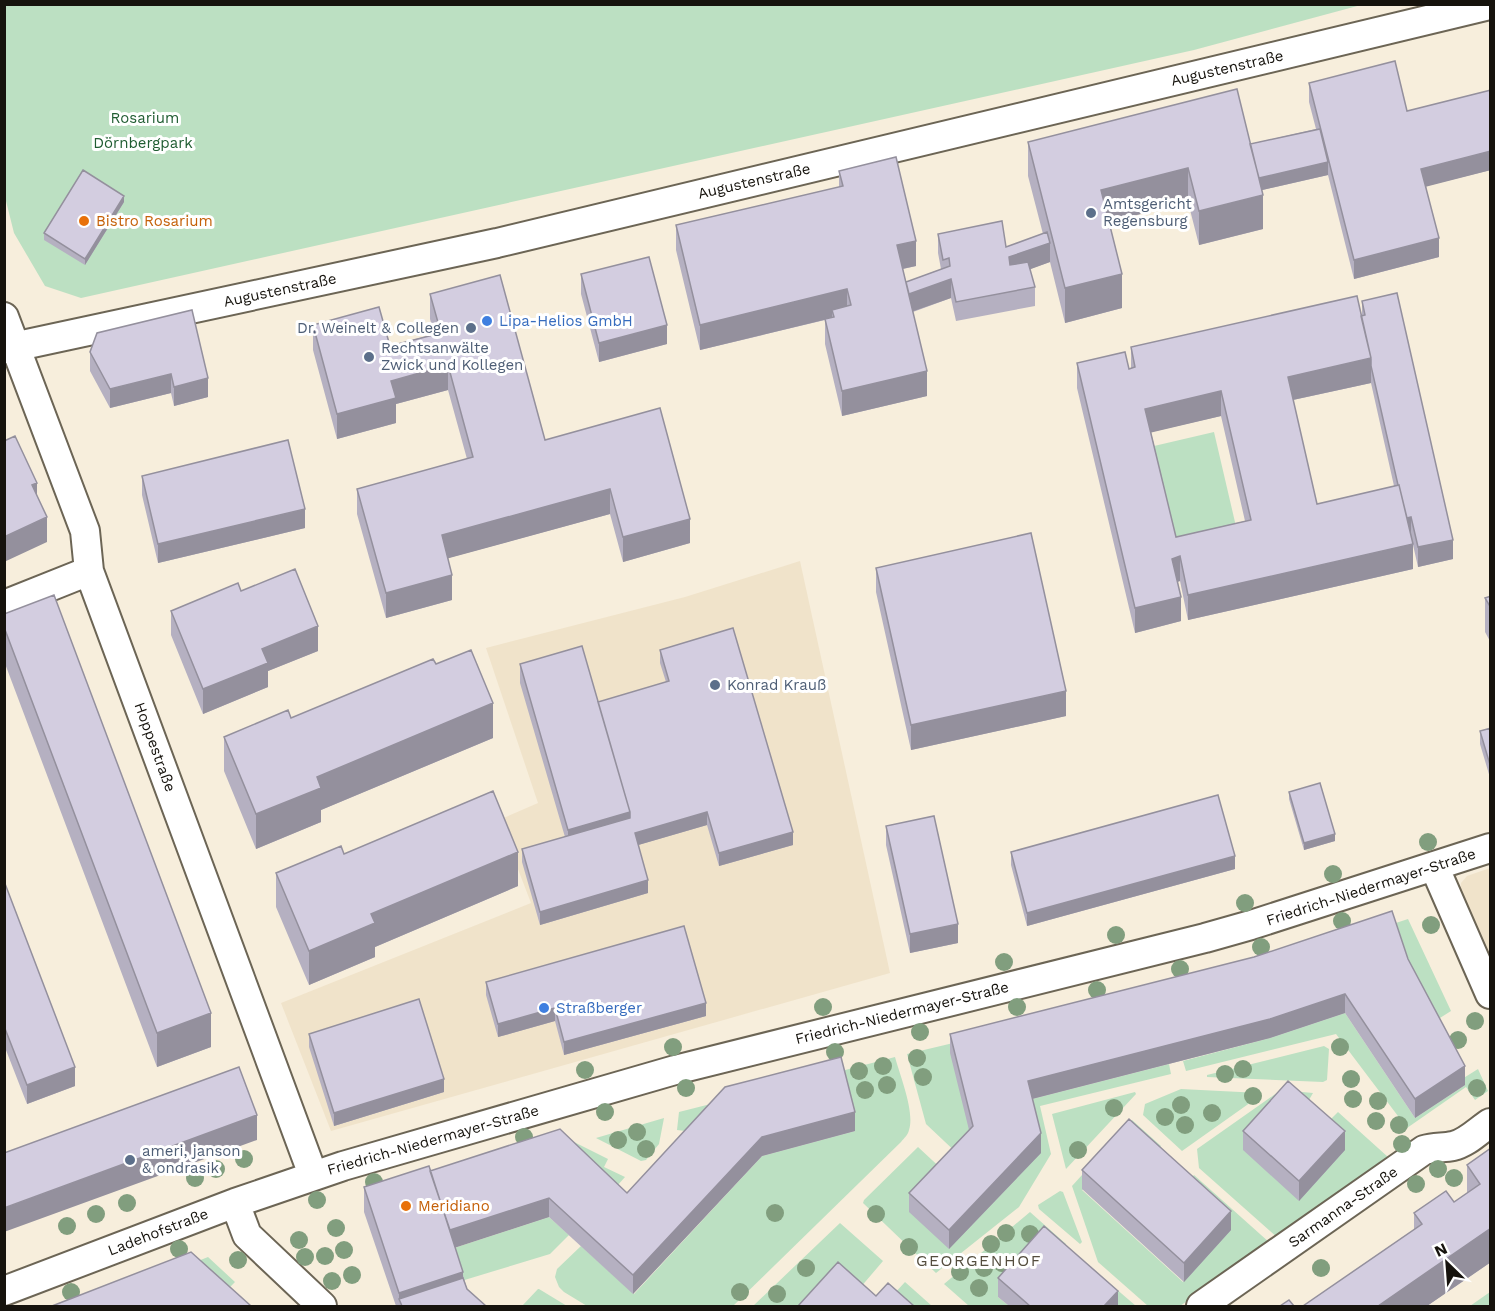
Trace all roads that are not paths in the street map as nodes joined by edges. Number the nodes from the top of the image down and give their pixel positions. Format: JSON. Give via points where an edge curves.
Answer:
{"nodes":[{"id":1,"x":1491,"y":5,"type":"edge"},
{"id":2,"x":4,"y":317,"type":"edge"},
{"id":3,"x":10,"y":348,"type":"edge"},
{"id":4,"x":90,"y":571,"type":"junction"},
{"id":5,"x":4,"y":605,"type":"edge"},
{"id":6,"x":1491,"y":848,"type":"edge"},
{"id":7,"x":1434,"y":866,"type":"junction"},
{"id":8,"x":1491,"y":994,"type":"edge"},
{"id":9,"x":1491,"y":1123,"type":"edge"},
{"id":10,"x":313,"y":1175,"type":"junction"},
{"id":11,"x":234,"y":1203,"type":"junction"},
{"id":12,"x":4,"y":1291,"type":"edge"},
{"id":13,"x":322,"y":1306,"type":"edge"},
{"id":14,"x":1201,"y":1306,"type":"edge"}],
"edges":[{"from":1,"to":3,"type":"street","name":"Augustenstraße","via":[[497,243]]},
{"from":2,"to":3,"type":"street","name":"Hoppestraße"},
{"from":3,"to":4,"type":"street","name":"Hoppestraße","via":[[86,531]]},
{"from":4,"to":5,"type":"street"},
{"from":4,"to":10,"type":"street","name":"Hoppestraße"},
{"from":6,"to":7,"type":"street","name":"Friedrich-Niedermayer-Straße"},
{"from":7,"to":8,"type":"street"},
{"from":7,"to":10,"type":"street","name":"Friedrich-Niedermayer-Straße","via":[[1205,938],[675,1070]]},
{"from":9,"to":14,"type":"street","name":"Sarmanna-Straße","via":[[1463,1142],[1424,1150]]},
{"from":10,"to":11,"type":"street","name":"Ladehofstraße"},
{"from":11,"to":12,"type":"street","name":"Ladehofstraße"},
{"from":11,"to":13,"type":"street","via":[[246,1235]]}]}
